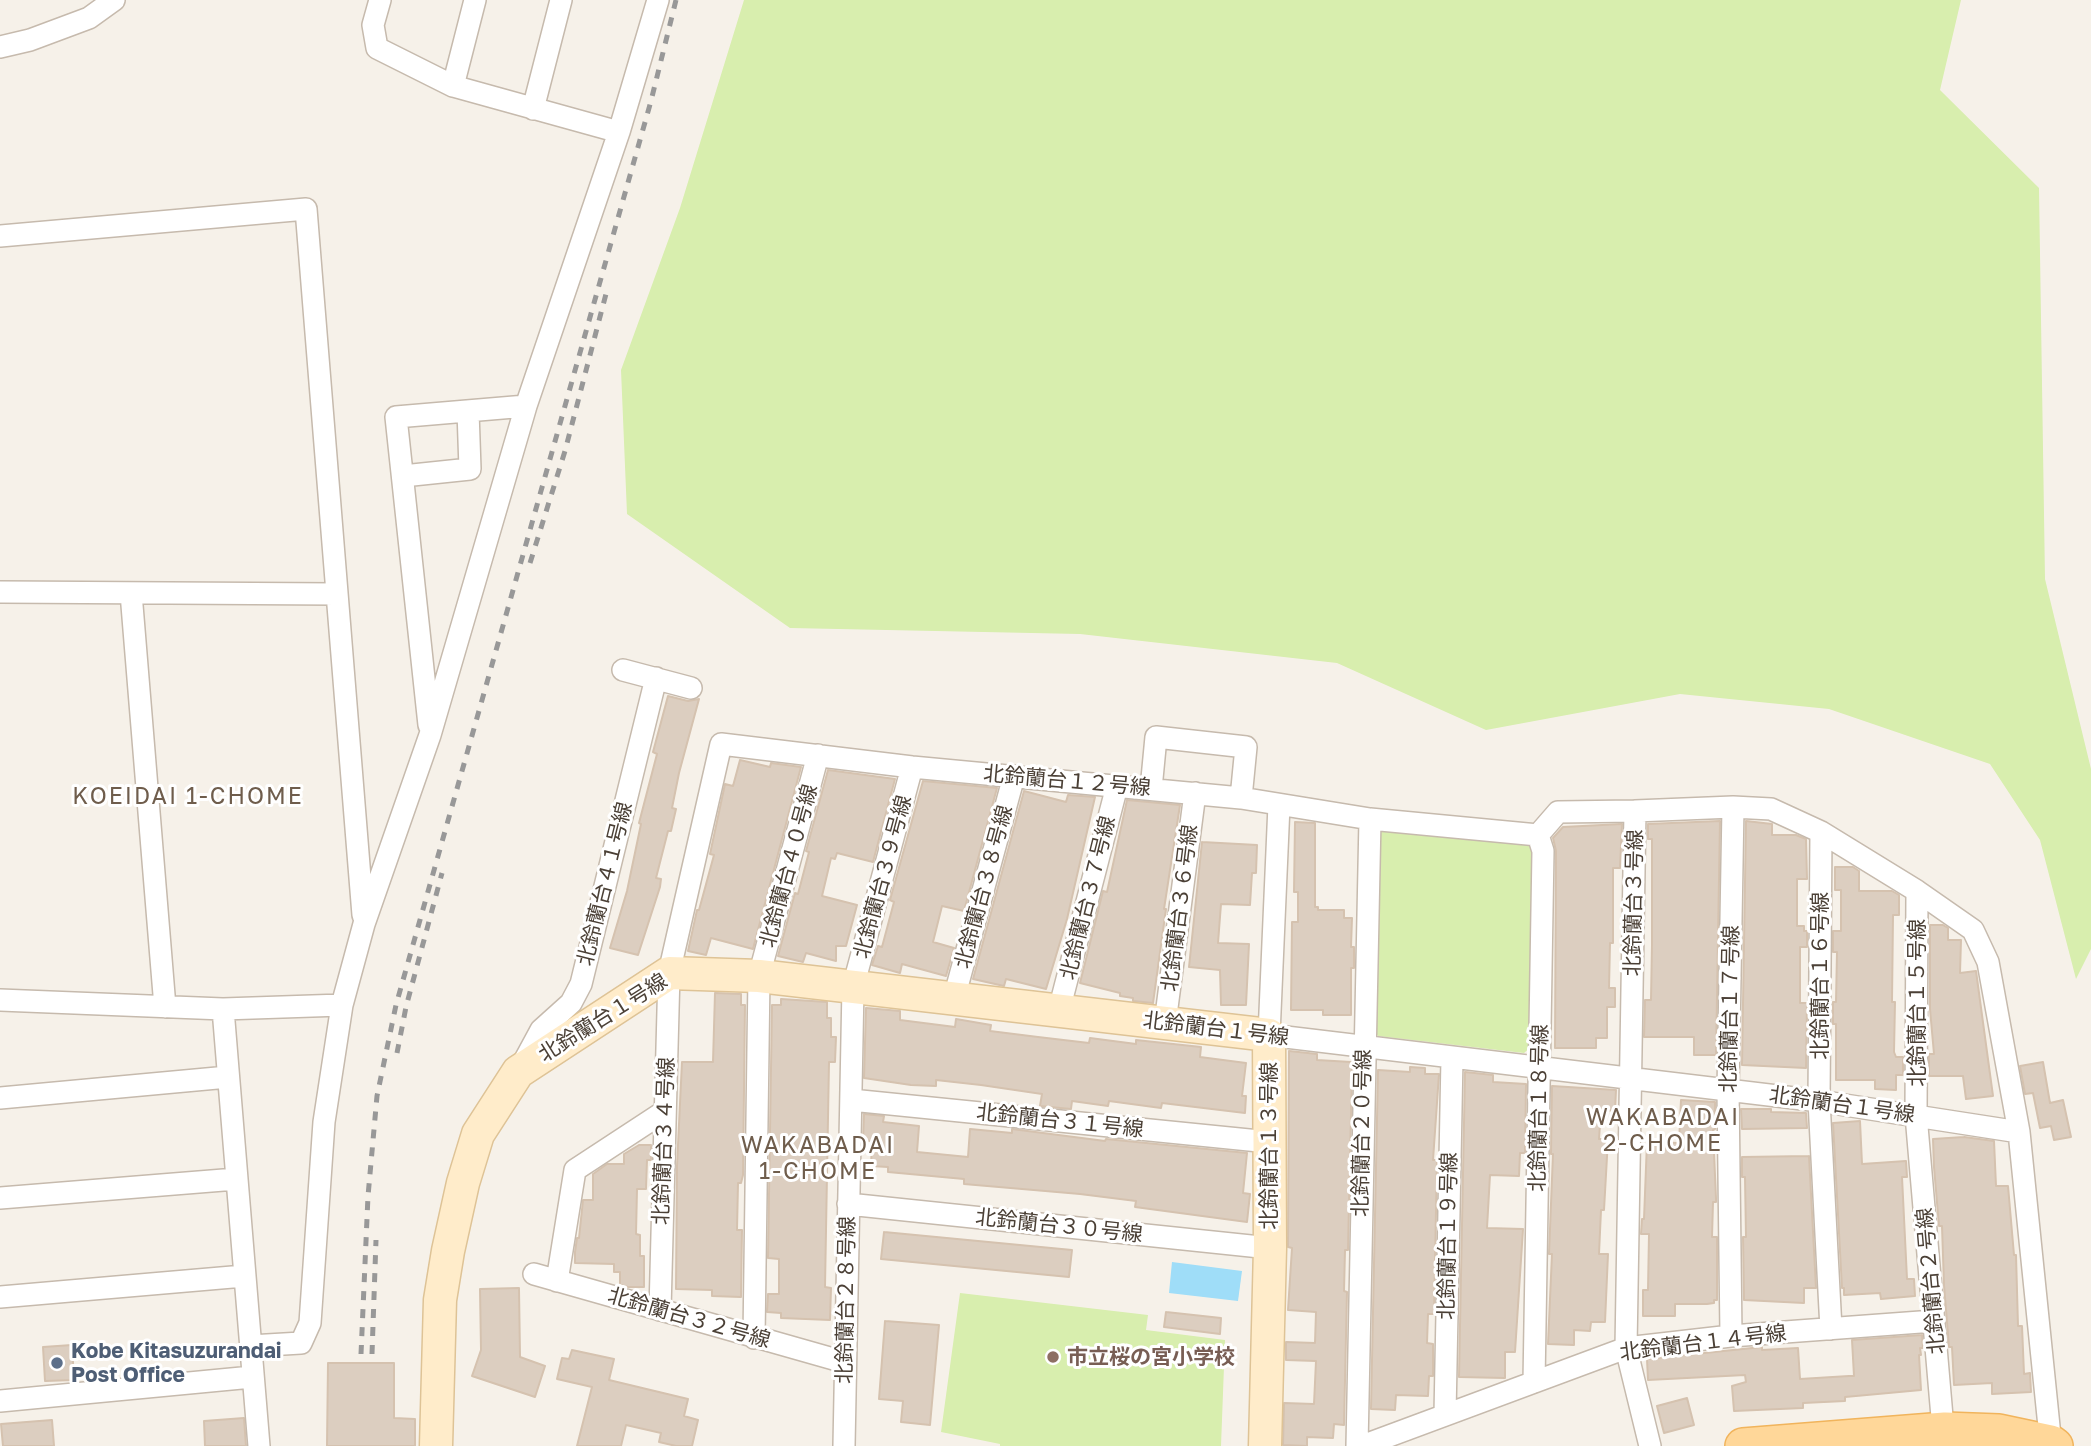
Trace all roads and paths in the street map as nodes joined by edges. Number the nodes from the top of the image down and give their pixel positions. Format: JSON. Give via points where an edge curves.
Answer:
{"nodes":[{"id":1,"x":114,"y":0,"type":"edge"},
{"id":2,"x":380,"y":0,"type":"edge"},
{"id":3,"x":475,"y":0,"type":"edge"},
{"id":4,"x":561,"y":0,"type":"edge"},
{"id":5,"x":658,"y":0,"type":"edge"},
{"id":6,"x":0,"y":47,"type":"edge"},
{"id":7,"x":453,"y":86,"type":"junction"},
{"id":8,"x":533,"y":109,"type":"junction"},
{"id":9,"x":619,"y":132,"type":"junction"},
{"id":10,"x":0,"y":236,"type":"edge"},
{"id":11,"x":526,"y":406,"type":"junction"},
{"id":12,"x":468,"y":411,"type":"junction"},
{"id":13,"x":403,"y":476,"type":"junction"},
{"id":14,"x":0,"y":592,"type":"edge"},
{"id":15,"x":131,"y":593,"type":"junction"},
{"id":16,"x":337,"y":594,"type":"junction"},
{"id":17,"x":623,"y":670,"type":"dead end"},
{"id":18,"x":656,"y":678,"type":"junction"},
{"id":19,"x":691,"y":688,"type":"dead end"},
{"id":20,"x":430,"y":735,"type":"junction"},
{"id":21,"x":818,"y":755,"type":"junction"},
{"id":22,"x":912,"y":767,"type":"junction"},
{"id":23,"x":1014,"y":776,"type":"junction"},
{"id":24,"x":1117,"y":786,"type":"junction"},
{"id":25,"x":1151,"y":789,"type":"junction"},
{"id":26,"x":1195,"y":793,"type":"junction"},
{"id":27,"x":1241,"y":797,"type":"junction"},
{"id":28,"x":1279,"y":805,"type":"junction"},
{"id":29,"x":1733,"y":807,"type":"junction"},
{"id":30,"x":1635,"y":811,"type":"junction"},
{"id":31,"x":1370,"y":819,"type":"junction"},
{"id":32,"x":1821,"y":832,"type":"junction"},
{"id":33,"x":1538,"y":835,"type":"junction"},
{"id":34,"x":1917,"y":891,"type":"junction"},
{"id":35,"x":364,"y":924,"type":"junction"},
{"id":36,"x":669,"y":973,"type":"junction"},
{"id":37,"x":760,"y":976,"type":"junction"},
{"id":38,"x":853,"y":987,"type":"junction"},
{"id":39,"x":954,"y":998,"type":"junction"},
{"id":40,"x":0,"y":1000,"type":"edge"},
{"id":41,"x":342,"y":1005,"type":"junction"},
{"id":42,"x":165,"y":1007,"type":"junction"},
{"id":43,"x":222,"y":1009,"type":"junction"},
{"id":44,"x":1059,"y":1010,"type":"junction"},
{"id":45,"x":1165,"y":1023,"type":"junction"},
{"id":46,"x":1269,"y":1035,"type":"junction"},
{"id":47,"x":1364,"y":1047,"type":"junction"},
{"id":48,"x":1452,"y":1058,"type":"junction"},
{"id":49,"x":1539,"y":1069,"type":"junction"},
{"id":50,"x":518,"y":1072,"type":"junction"},
{"id":51,"x":228,"y":1077,"type":"junction"},
{"id":52,"x":1630,"y":1078,"type":"junction"},
{"id":53,"x":1728,"y":1091,"type":"junction"},
{"id":54,"x":0,"y":1098,"type":"edge"},
{"id":55,"x":851,"y":1100,"type":"junction"},
{"id":56,"x":1819,"y":1101,"type":"junction"},
{"id":57,"x":665,"y":1111,"type":"junction"},
{"id":58,"x":1916,"y":1115,"type":"junction"},
{"id":59,"x":2018,"y":1132,"type":"junction"},
{"id":60,"x":1269,"y":1142,"type":"junction"},
{"id":61,"x":236,"y":1179,"type":"junction"},
{"id":62,"x":0,"y":1198,"type":"edge"},
{"id":63,"x":849,"y":1204,"type":"junction"},
{"id":64,"x":1270,"y":1248,"type":"junction"},
{"id":65,"x":534,"y":1274,"type":"dead end"},
{"id":66,"x":244,"y":1276,"type":"junction"},
{"id":67,"x":556,"y":1281,"type":"junction"},
{"id":68,"x":0,"y":1297,"type":"edge"},
{"id":69,"x":660,"y":1310,"type":"junction"},
{"id":70,"x":1934,"y":1321,"type":"junction"},
{"id":71,"x":1831,"y":1329,"type":"junction"},
{"id":72,"x":1731,"y":1336,"type":"junction"},
{"id":73,"x":754,"y":1338,"type":"junction"},
{"id":74,"x":250,"y":1346,"type":"junction"},
{"id":75,"x":1626,"y":1348,"type":"junction"},
{"id":76,"x":844,"y":1362,"type":"junction"},
{"id":77,"x":253,"y":1377,"type":"junction"},
{"id":78,"x":1534,"y":1382,"type":"junction"},
{"id":79,"x":0,"y":1401,"type":"edge"},
{"id":80,"x":1445,"y":1415,"type":"junction"},
{"id":81,"x":1945,"y":1438,"type":"edge"},
{"id":82,"x":2052,"y":1445,"type":"edge"},
{"id":83,"x":259,"y":1446,"type":"edge"},
{"id":84,"x":436,"y":1446,"type":"edge"},
{"id":85,"x":844,"y":1446,"type":"edge"},
{"id":86,"x":1265,"y":1446,"type":"edge"},
{"id":87,"x":1357,"y":1446,"type":"edge"},
{"id":88,"x":1362,"y":1446,"type":"edge"},
{"id":89,"x":1650,"y":1446,"type":"edge"},
{"id":90,"x":1743,"y":1446,"type":"edge"}],
"edges":[{"from":1,"to":6,"type":"street","via":[[89,18]]},
{"from":2,"to":7,"type":"street","via":[[373,25],[377,48]]},
{"from":3,"to":7,"type":"street"},
{"from":4,"to":8,"type":"street"},
{"from":5,"to":9,"type":"street"},
{"from":7,"to":8,"type":"street"},
{"from":8,"to":9,"type":"street"},
{"from":9,"to":11,"type":"street"},
{"from":10,"to":16,"type":"street","via":[[306,209]]},
{"from":11,"to":12,"type":"street"},
{"from":11,"to":20,"type":"street"},
{"from":12,"to":13,"type":"street","via":[[470,469]]},
{"from":12,"to":13,"type":"street","via":[[397,417]]},
{"from":13,"to":20,"type":"street"},
{"from":14,"to":15,"type":"street"},
{"from":15,"to":16,"type":"street"},
{"from":15,"to":42,"type":"street"},
{"from":16,"to":35,"type":"street"},
{"from":17,"to":18,"type":"street"},
{"from":18,"to":19,"type":"street"},
{"from":18,"to":50,"type":"street","name":"北鈴蘭台４１号線","via":[[581,984],[571,1003],[541,1030]]},
{"from":20,"to":35,"type":"street"},
{"from":21,"to":22,"type":"street","name":"北鈴蘭台１２号線"},
{"from":21,"to":36,"type":"street","name":"北鈴蘭台１２号線","via":[[721,744]]},
{"from":21,"to":37,"type":"street","name":"北鈴蘭台４０号線"},
{"from":22,"to":23,"type":"street","name":"北鈴蘭台１２号線"},
{"from":22,"to":38,"type":"street","name":"北鈴蘭台３９号線"},
{"from":23,"to":24,"type":"street","name":"北鈴蘭台１２号線"},
{"from":23,"to":39,"type":"street","name":"北鈴蘭台３８号線"},
{"from":24,"to":25,"type":"street","name":"北鈴蘭台１２号線"},
{"from":24,"to":44,"type":"street","name":"北鈴蘭台３７号線"},
{"from":25,"to":26,"type":"street","name":"北鈴蘭台１２号線"},
{"from":25,"to":27,"type":"street","via":[[1156,737],[1246,747]]},
{"from":26,"to":27,"type":"street","name":"北鈴蘭台１２号線"},
{"from":26,"to":45,"type":"street","name":"北鈴蘭台３６号線"},
{"from":27,"to":28,"type":"street","name":"北鈴蘭台１２号線"},
{"from":28,"to":31,"type":"street","name":"北鈴蘭台１２号線"},
{"from":28,"to":46,"type":"street","name":"北鈴蘭台１３号線"},
{"from":29,"to":30,"type":"street","name":"北鈴蘭台３号線"},
{"from":29,"to":32,"type":"street","name":"北鈴蘭台３号線","via":[[1771,809]]},
{"from":29,"to":53,"type":"street","name":"北鈴蘭台１７号線"},
{"from":30,"to":33,"type":"street","via":[[1558,812]]},
{"from":30,"to":52,"type":"street","name":"北鈴蘭台３号線"},
{"from":31,"to":33,"type":"street","name":"北鈴蘭台１２号線"},
{"from":31,"to":47,"type":"street","name":"北鈴蘭台２０号線"},
{"from":32,"to":34,"type":"street","name":"北鈴蘭台３号線"},
{"from":32,"to":56,"type":"street","name":"北鈴蘭台１６号線"},
{"from":33,"to":49,"type":"street","name":"北鈴蘭台１８号線","via":[[1543,851]]},
{"from":34,"to":58,"type":"street","name":"北鈴蘭台１５号線"},
{"from":34,"to":59,"type":"street","name":"北鈴蘭台３号線","via":[[1973,930],[1988,962]]},
{"from":35,"to":41,"type":"street"},
{"from":36,"to":37,"type":"street","name":"北鈴蘭台１号線"},
{"from":36,"to":50,"type":"street","name":"北鈴蘭台１号線"},
{"from":36,"to":57,"type":"street","name":"北鈴蘭台３４号線"},
{"from":37,"to":38,"type":"street","name":"北鈴蘭台１号線"},
{"from":37,"to":73,"type":"street","name":"北鈴蘭台４０号線"},
{"from":38,"to":39,"type":"street","name":"北鈴蘭台１号線"},
{"from":38,"to":55,"type":"street","name":"北鈴蘭台２８号線"},
{"from":39,"to":44,"type":"street","name":"北鈴蘭台１号線"},
{"from":40,"to":42,"type":"street"},
{"from":41,"to":43,"type":"street"},
{"from":41,"to":74,"type":"street","via":[[324,1122],[310,1323],[301,1343]]},
{"from":42,"to":43,"type":"street"},
{"from":43,"to":51,"type":"street"},
{"from":44,"to":45,"type":"street","name":"北鈴蘭台１号線"},
{"from":45,"to":46,"type":"street","name":"北鈴蘭台１号線"},
{"from":46,"to":47,"type":"street","name":"北鈴蘭台１号線"},
{"from":46,"to":60,"type":"street","name":"北鈴蘭台１３号線"},
{"from":47,"to":48,"type":"street","name":"北鈴蘭台１号線"},
{"from":47,"to":87,"type":"street","name":"北鈴蘭台２０号線"},
{"from":48,"to":49,"type":"street","name":"北鈴蘭台１号線"},
{"from":48,"to":80,"type":"street","name":"北鈴蘭台１９号線"},
{"from":49,"to":52,"type":"street","name":"北鈴蘭台１号線"},
{"from":49,"to":78,"type":"street","name":"北鈴蘭台１８号線"},
{"from":50,"to":84,"type":"street","name":"北鈴蘭台１号線","via":[[478,1134],[448,1251],[440,1300]]},
{"from":51,"to":54,"type":"street"},
{"from":51,"to":61,"type":"street"},
{"from":52,"to":53,"type":"street","name":"北鈴蘭台１号線"},
{"from":52,"to":75,"type":"street","name":"北鈴蘭台３号線"},
{"from":53,"to":56,"type":"street","name":"北鈴蘭台１号線"},
{"from":53,"to":72,"type":"street","name":"北鈴蘭台１７号線"},
{"from":55,"to":60,"type":"street","name":"北鈴蘭台３１号線"},
{"from":55,"to":63,"type":"street","name":"北鈴蘭台２８号線"},
{"from":56,"to":58,"type":"street","name":"北鈴蘭台１号線"},
{"from":56,"to":71,"type":"street","name":"北鈴蘭台１６号線"},
{"from":57,"to":67,"type":"street","via":[[575,1170]]},
{"from":57,"to":69,"type":"street","name":"北鈴蘭台３４号線"},
{"from":58,"to":59,"type":"street","name":"北鈴蘭台１号線"},
{"from":58,"to":70,"type":"street","name":"北鈴蘭台２号線"},
{"from":59,"to":82,"type":"street"},
{"from":60,"to":64,"type":"street","name":"北鈴蘭台１３号線"},
{"from":61,"to":62,"type":"street"},
{"from":61,"to":66,"type":"street"},
{"from":63,"to":64,"type":"street","name":"北鈴蘭台３０号線"},
{"from":63,"to":76,"type":"street","name":"北鈴蘭台２８号線"},
{"from":64,"to":86,"type":"street","name":"北鈴蘭台１３号線"},
{"from":65,"to":67,"type":"street","name":"北鈴蘭台３２号線"},
{"from":66,"to":68,"type":"street"},
{"from":66,"to":74,"type":"street"},
{"from":67,"to":69,"type":"street","name":"北鈴蘭台３２号線"},
{"from":69,"to":73,"type":"street","name":"北鈴蘭台３２号線"},
{"from":70,"to":71,"type":"street","name":"北鈴蘭台１４号線"},
{"from":70,"to":81,"type":"street","name":"北鈴蘭台２号線"},
{"from":71,"to":72,"type":"street","name":"北鈴蘭台１４号線"},
{"from":72,"to":75,"type":"street","name":"北鈴蘭台１４号線"},
{"from":73,"to":76,"type":"street","name":"北鈴蘭台３２号線"},
{"from":74,"to":77,"type":"street"},
{"from":75,"to":78,"type":"street","name":"北鈴蘭台１４号線"},
{"from":75,"to":89,"type":"street","name":"北鈴蘭台３号線"},
{"from":76,"to":85,"type":"street","name":"北鈴蘭台２８号線"},
{"from":77,"to":79,"type":"street"},
{"from":77,"to":83,"type":"street"},
{"from":78,"to":80,"type":"street","name":"北鈴蘭台１４号線"},
{"from":80,"to":88,"type":"street","name":"北鈴蘭台１４号線"},
{"from":81,"to":82,"type":"main road","via":[[1999,1432]]},
{"from":81,"to":90,"type":"main road"}]}
